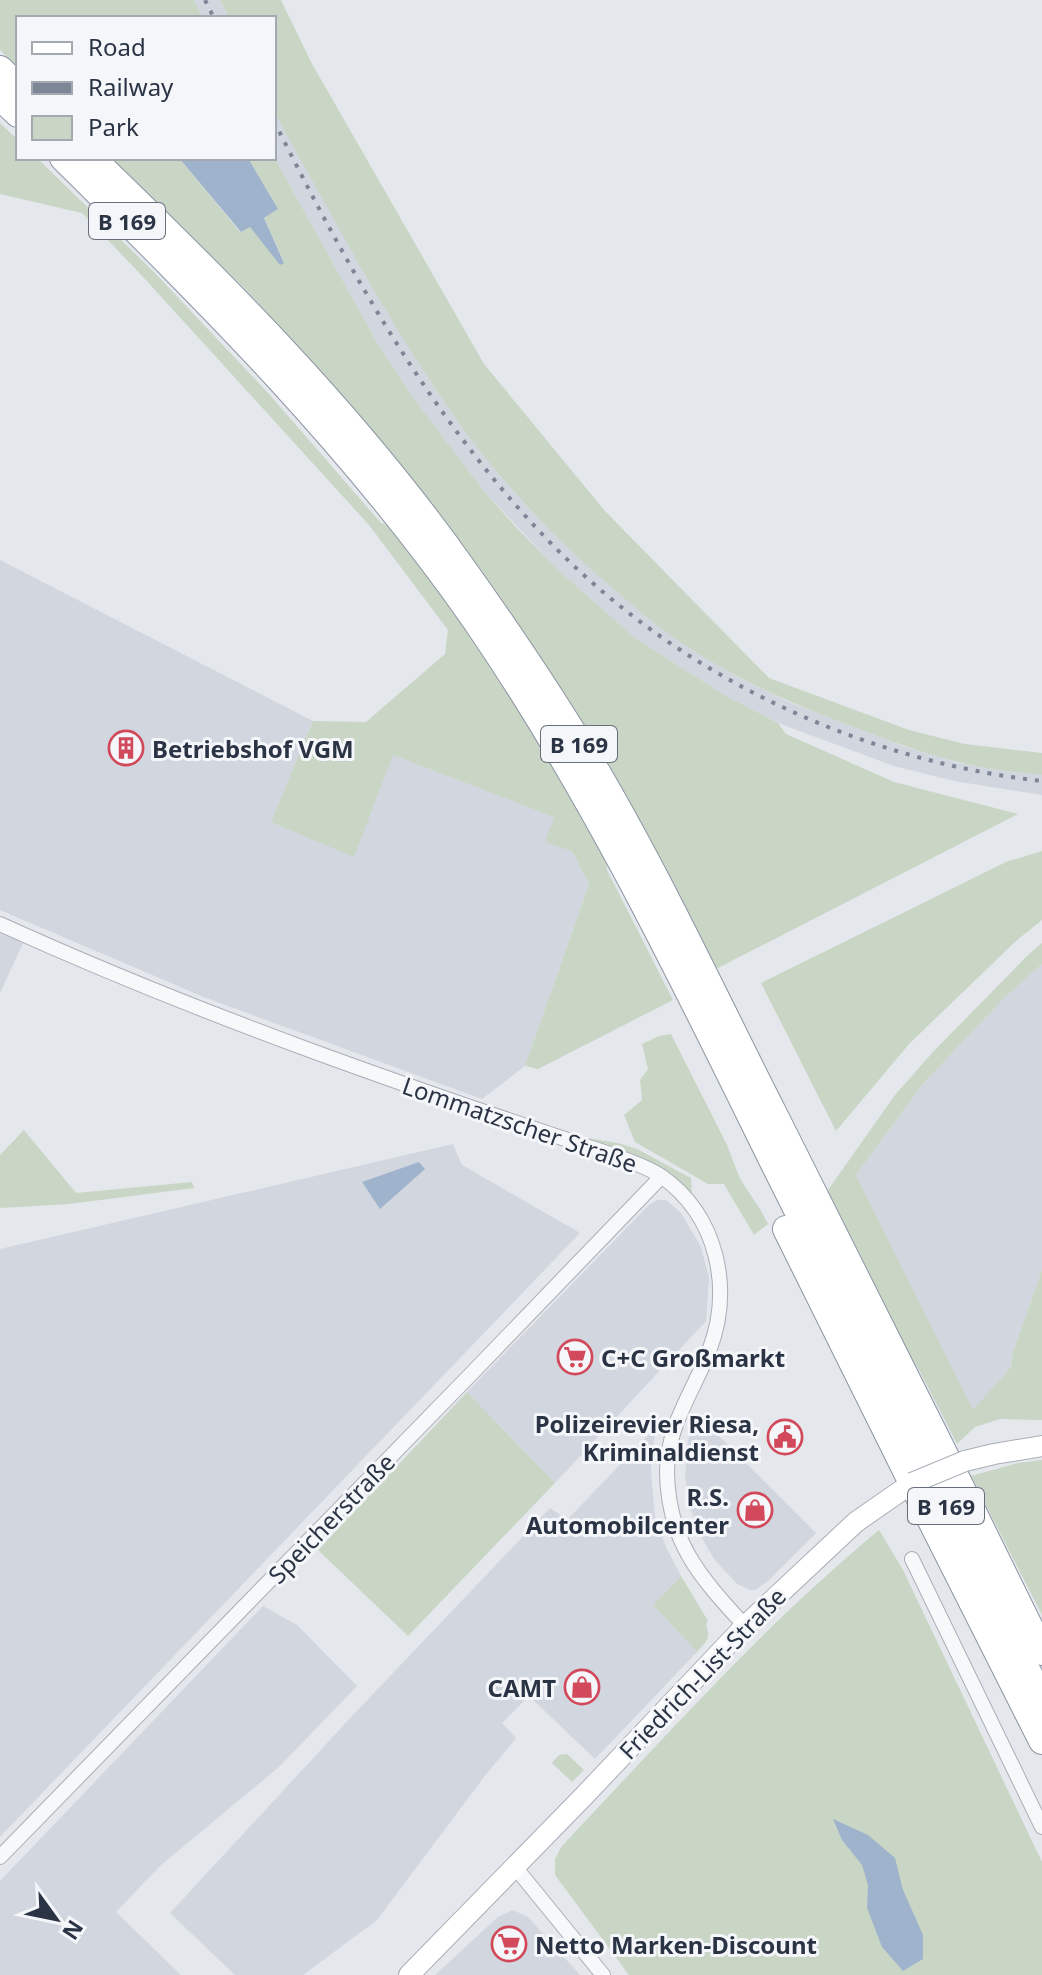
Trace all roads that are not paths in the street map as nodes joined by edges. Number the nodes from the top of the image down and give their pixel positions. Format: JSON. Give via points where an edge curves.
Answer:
{"nodes":[{"id":1,"x":0,"y":69,"type":"edge"},
{"id":2,"x":16,"y":85,"type":"edge"},
{"id":3,"x":0,"y":97,"type":"edge"},
{"id":4,"x":16,"y":113,"type":"edge"},
{"id":5,"x":65,"y":160,"type":"edge"},
{"id":6,"x":94,"y":160,"type":"edge"},
{"id":7,"x":0,"y":924,"type":"edge"},
{"id":8,"x":733,"y":1081,"type":"junction"},
{"id":9,"x":661,"y":1177,"type":"junction"},
{"id":10,"x":1042,"y":1446,"type":"edge"},
{"id":11,"x":912,"y":1483,"type":"junction"},
{"id":12,"x":912,"y":1559,"type":"dead end"},
{"id":13,"x":1018,"y":1603,"type":"junction"},
{"id":14,"x":745,"y":1626,"type":"junction"},
{"id":15,"x":1042,"y":1626,"type":"edge"},
{"id":16,"x":1042,"y":1652,"type":"edge"},
{"id":17,"x":1042,"y":1700,"type":"edge"},
{"id":18,"x":1042,"y":1741,"type":"edge"},
{"id":19,"x":1042,"y":1827,"type":"edge"},
{"id":20,"x":0,"y":1857,"type":"edge"},
{"id":21,"x":515,"y":1867,"type":"junction"},
{"id":22,"x":409,"y":1975,"type":"edge"},
{"id":23,"x":603,"y":1975,"type":"edge"}],
"edges":[{"from":1,"to":2,"type":"highway"},
{"from":3,"to":4,"type":"highway"},
{"from":5,"to":8,"type":"highway","number":"B 169","via":[[280,377],[444,578],[578,781]]},
{"from":6,"to":13,"type":"highway","number":"B 169","via":[[337,409],[433,528],[527,661],[649,868]]},
{"from":7,"to":9,"type":"street","name":"Lommatzscher Straße","via":[[210,1013],[610,1154]]},
{"from":8,"to":11,"type":"highway","via":[[737,1121],[773,1202]]},
{"from":8,"to":17,"type":"highway","number":"B 169"},
{"from":9,"to":14,"type":"street","name":"Lommatzscher Straße","via":[[699,1219],[720,1275],[715,1333],[669,1445],[669,1498],[683,1545],[697,1569]]},
{"from":9,"to":20,"type":"street","name":"Speicherstraße"},
{"from":10,"to":11,"type":"street","name":"Friedrich-List-Straße","bridge":true,"via":[[965,1461]]},
{"from":11,"to":14,"type":"street","name":"Friedrich-List-Straße","via":[[856,1522]]},
{"from":11,"to":18,"type":"highway"},
{"from":12,"to":19,"type":"street"},
{"from":13,"to":15,"type":"highway"},
{"from":13,"to":16,"type":"highway","number":"B 169"},
{"from":14,"to":21,"type":"street","name":"Friedrich-List-Straße"},
{"from":21,"to":22,"type":"street","name":"Friedrich-List-Straße"},
{"from":21,"to":23,"type":"street"}]}
